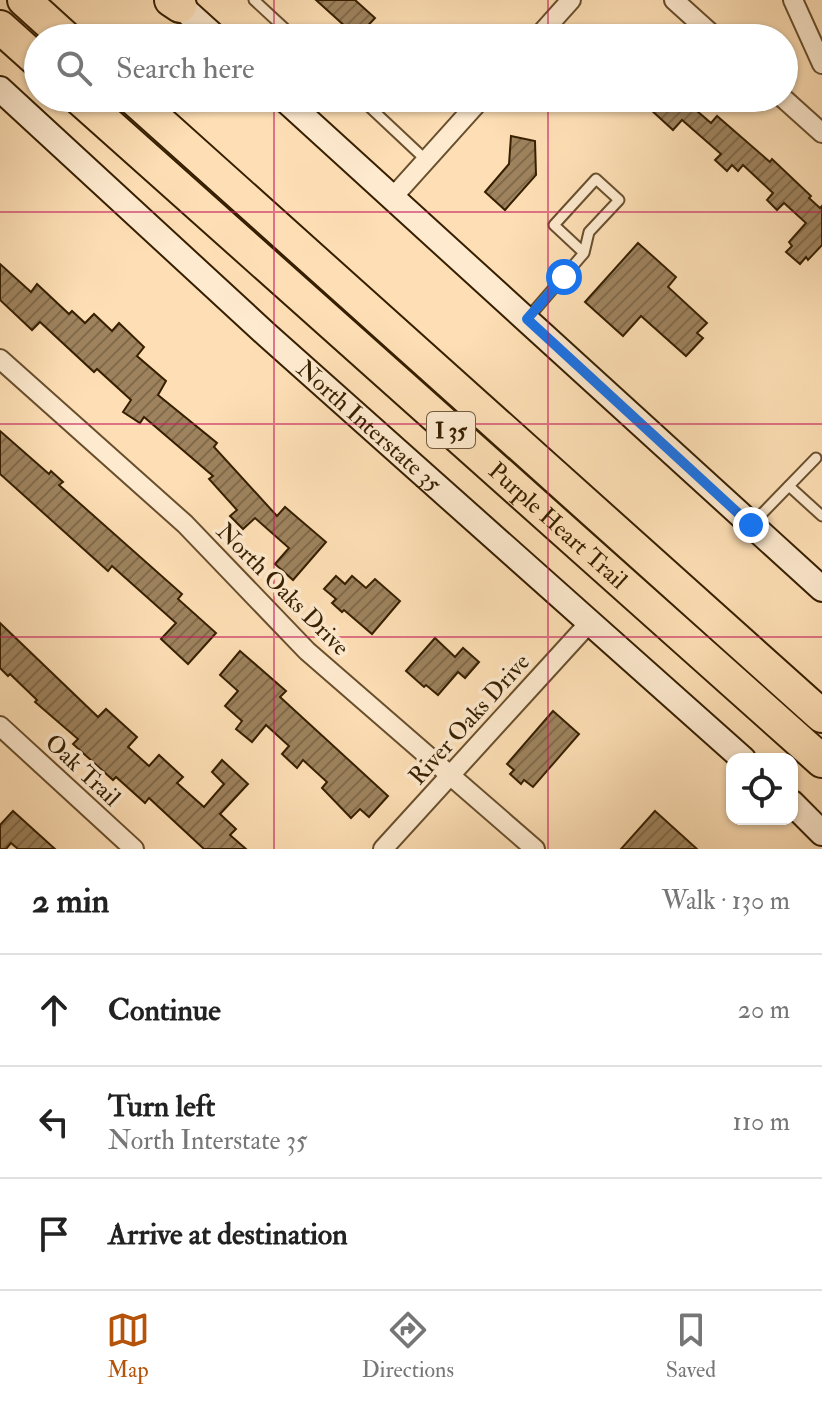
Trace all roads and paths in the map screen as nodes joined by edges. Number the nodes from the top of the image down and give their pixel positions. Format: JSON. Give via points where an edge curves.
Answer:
{"nodes":[{"id":1,"x":24,"y":0,"type":"edge"},
{"id":2,"x":254,"y":0,"type":"edge"},
{"id":3,"x":571,"y":0,"type":"edge"},
{"id":4,"x":674,"y":0,"type":"edge"},
{"id":5,"x":793,"y":0,"type":"edge"},
{"id":6,"x":175,"y":2,"type":"edge"},
{"id":7,"x":51,"y":24,"type":"edge"},
{"id":8,"x":200,"y":24,"type":"edge"},
{"id":9,"x":280,"y":24,"type":"edge"},
{"id":10,"x":550,"y":24,"type":"edge"},
{"id":11,"x":701,"y":24,"type":"edge"},
{"id":12,"x":0,"y":27,"type":"edge"},
{"id":13,"x":24,"y":48,"type":"edge"},
{"id":14,"x":822,"y":64,"type":"edge"},
{"id":15,"x":0,"y":89,"type":"edge"},
{"id":16,"x":24,"y":111,"type":"edge"},
{"id":17,"x":798,"y":111,"type":"edge"},
{"id":18,"x":25,"y":112,"type":"edge"},
{"id":19,"x":95,"y":112,"type":"edge"},
{"id":20,"x":149,"y":112,"type":"edge"},
{"id":21,"x":299,"y":112,"type":"edge"},
{"id":22,"x":375,"y":112,"type":"edge"},
{"id":23,"x":469,"y":112,"type":"edge"},
{"id":24,"x":822,"y":133,"type":"edge"},
{"id":25,"x":426,"y":160,"type":"junction"},
{"id":26,"x":393,"y":197,"type":"junction"},
{"id":27,"x":584,"y":253,"type":"junction"},
{"id":28,"x":527,"y":319,"type":"junction"},
{"id":29,"x":0,"y":359,"type":"edge"},
{"id":30,"x":816,"y":458,"type":"dead end"},
{"id":31,"x":789,"y":486,"type":"junction"},
{"id":32,"x":822,"y":516,"type":"edge"},
{"id":33,"x":751,"y":525,"type":"junction"},
{"id":34,"x":822,"y":589,"type":"edge"},
{"id":35,"x":590,"y":622,"type":"junction"},
{"id":36,"x":822,"y":716,"type":"edge"},
{"id":37,"x":0,"y":726,"type":"edge"},
{"id":38,"x":736,"y":753,"type":"edge"},
{"id":39,"x":822,"y":761,"type":"edge"},
{"id":40,"x":450,"y":775,"type":"junction"},
{"id":41,"x":798,"y":809,"type":"edge"},
{"id":42,"x":822,"y":833,"type":"edge"},
{"id":43,"x":134,"y":849,"type":"edge"},
{"id":44,"x":383,"y":849,"type":"edge"},
{"id":45,"x":535,"y":849,"type":"edge"}],
"edges":[{"from":1,"to":7,"type":"highway"},
{"from":2,"to":9,"type":"lane"},
{"from":3,"to":10,"type":"street"},
{"from":4,"to":11,"type":"street"},
{"from":5,"to":14,"type":"street"},
{"from":6,"to":8,"type":"main road"},
{"from":12,"to":13,"type":"highway"},
{"from":15,"to":16,"type":"main road","name":"North Interstate 35"},
{"from":17,"to":24,"type":"street"},
{"from":18,"to":35,"type":"main road","name":"North Interstate 35"},
{"from":19,"to":39,"type":"highway","name":"Purple Heart Trail","number":"I 35"},
{"from":20,"to":36,"type":"highway","name":"Purple Heart Trail","number":"I 35"},
{"from":21,"to":26,"type":"main road"},
{"from":22,"to":25,"type":"lane"},
{"from":23,"to":25,"type":"street"},
{"from":25,"to":26,"type":"street"},
{"from":26,"to":28,"type":"main road"},
{"from":27,"to":27,"type":"lane","via":[[589,232],[619,200],[596,179],[554,225]]},
{"from":27,"to":28,"type":"lane"},
{"from":28,"to":33,"type":"main road"},
{"from":29,"to":40,"type":"street","name":"North Oaks Drive","via":[[185,524],[307,651]]},
{"from":30,"to":31,"type":"lane"},
{"from":31,"to":32,"type":"lane"},
{"from":31,"to":33,"type":"lane"},
{"from":33,"to":34,"type":"main road"},
{"from":35,"to":38,"type":"main road","name":"North Interstate 35"},
{"from":35,"to":40,"type":"street","name":"River Oaks Drive"},
{"from":37,"to":43,"type":"street","name":"Oak Trail"},
{"from":40,"to":44,"type":"street","name":"River Oaks Drive"},
{"from":40,"to":45,"type":"street","name":"North Oaks Drive"},
{"from":41,"to":42,"type":"main road"}]}
